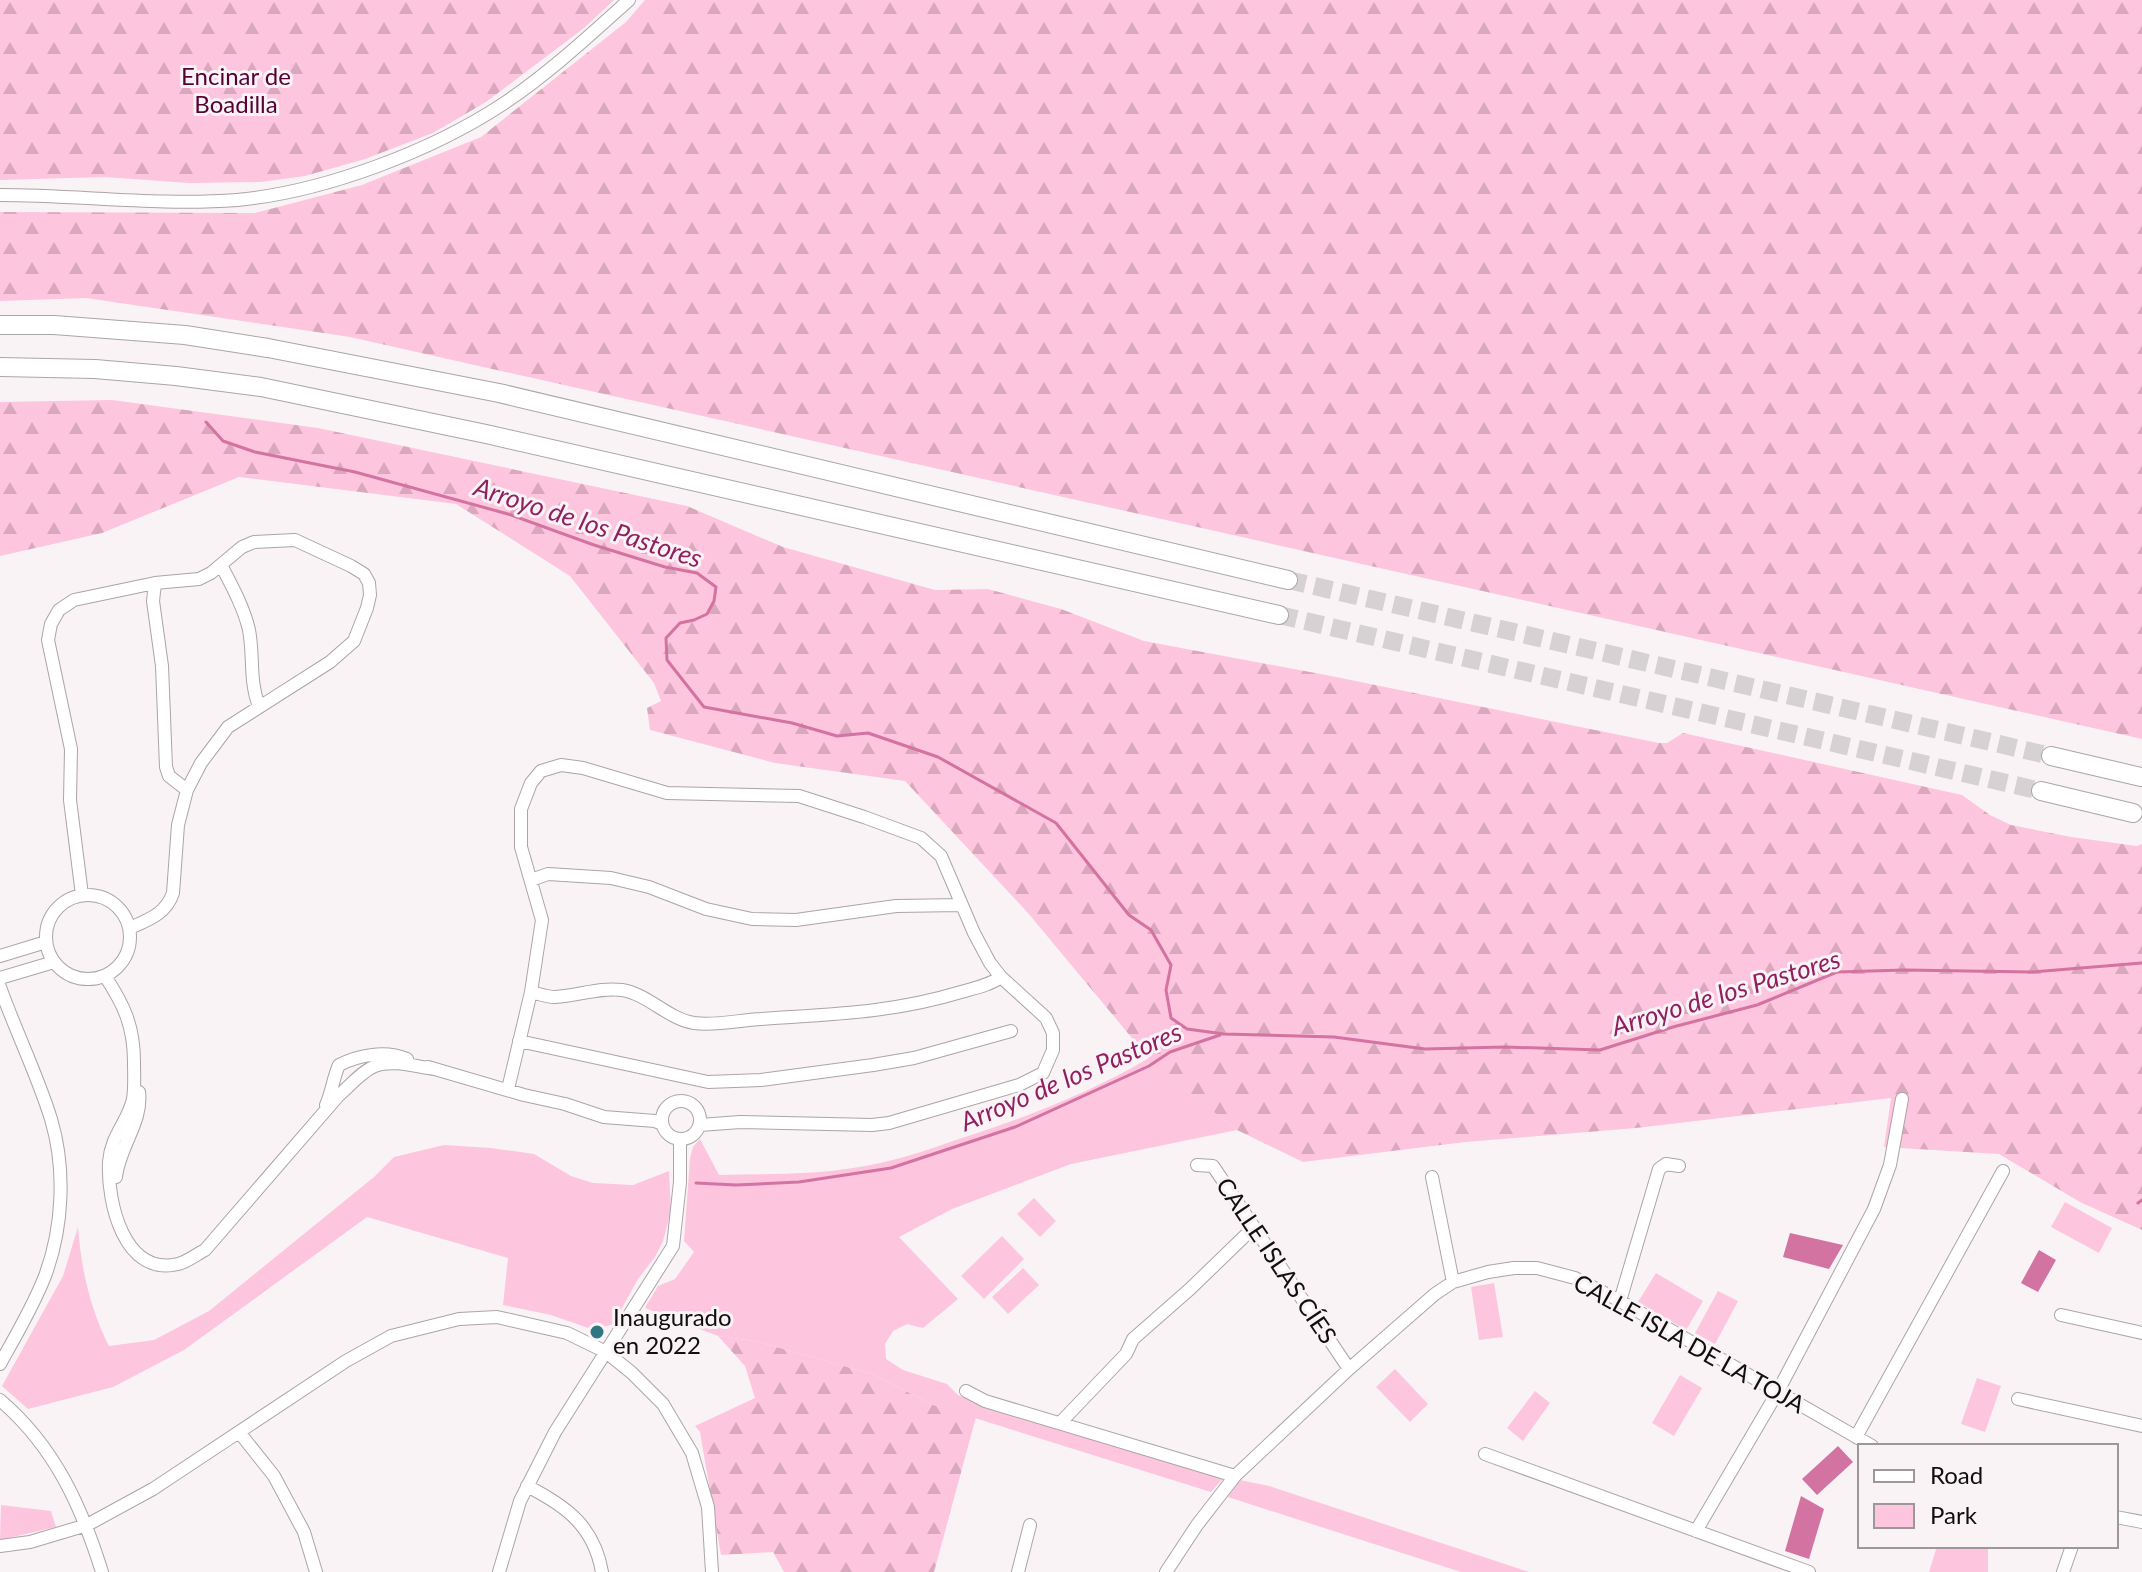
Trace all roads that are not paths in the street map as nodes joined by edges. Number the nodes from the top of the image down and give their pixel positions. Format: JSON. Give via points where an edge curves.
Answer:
{"nodes":[{"id":1,"x":629,"y":0,"type":"edge"},
{"id":2,"x":0,"y":195,"type":"edge"},
{"id":3,"x":0,"y":325,"type":"edge"},
{"id":4,"x":0,"y":367,"type":"edge"},
{"id":5,"x":221,"y":565,"type":"junction"},
{"id":6,"x":1288,"y":580,"type":"tunnel mouth"},
{"id":7,"x":155,"y":583,"type":"junction"},
{"id":8,"x":1279,"y":615,"type":"tunnel mouth"},
{"id":9,"x":259,"y":706,"type":"junction"},
{"id":10,"x":2051,"y":756,"type":"tunnel mouth"},
{"id":11,"x":2141,"y":777,"type":"edge"},
{"id":12,"x":187,"y":790,"type":"junction"},
{"id":13,"x":2041,"y":791,"type":"tunnel mouth"},
{"id":14,"x":2133,"y":813,"type":"dead end"},
{"id":15,"x":531,"y":880,"type":"junction"},
{"id":16,"x":82,"y":895,"type":"junction"},
{"id":17,"x":961,"y":905,"type":"junction"},
{"id":18,"x":130,"y":928,"type":"junction"},
{"id":19,"x":46,"y":942,"type":"junction"},
{"id":20,"x":0,"y":956,"type":"edge"},
{"id":21,"x":54,"y":962,"type":"junction"},
{"id":22,"x":105,"y":976,"type":"junction"},
{"id":23,"x":1001,"y":977,"type":"junction"},
{"id":24,"x":0,"y":978,"type":"edge"},
{"id":25,"x":0,"y":987,"type":"edge"},
{"id":26,"x":531,"y":992,"type":"junction"},
{"id":27,"x":1011,"y":1031,"type":"dead end"},
{"id":28,"x":519,"y":1041,"type":"junction"},
{"id":29,"x":435,"y":1069,"type":"junction"},
{"id":30,"x":508,"y":1089,"type":"junction"},
{"id":31,"x":1902,"y":1099,"type":"dead end"},
{"id":32,"x":322,"y":1116,"type":"junction"},
{"id":33,"x":662,"y":1124,"type":"junction"},
{"id":34,"x":700,"y":1125,"type":"junction"},
{"id":35,"x":680,"y":1139,"type":"junction"},
{"id":36,"x":1197,"y":1165,"type":"dead end"},
{"id":37,"x":1679,"y":1166,"type":"dead end"},
{"id":38,"x":2003,"y":1171,"type":"dead end"},
{"id":39,"x":1432,"y":1177,"type":"dead end"},
{"id":40,"x":1253,"y":1228,"type":"junction"},
{"id":41,"x":1453,"y":1282,"type":"junction"},
{"id":42,"x":1620,"y":1301,"type":"junction"},
{"id":43,"x":2061,"y":1315,"type":"dead end"},
{"id":44,"x":2142,"y":1333,"type":"edge"},
{"id":45,"x":606,"y":1352,"type":"junction"},
{"id":46,"x":0,"y":1364,"type":"edge"},
{"id":47,"x":1349,"y":1369,"type":"junction"},
{"id":48,"x":966,"y":1391,"type":"dead end"},
{"id":49,"x":1777,"y":1393,"type":"junction"},
{"id":50,"x":2018,"y":1399,"type":"dead end"},
{"id":51,"x":0,"y":1400,"type":"edge"},
{"id":52,"x":1061,"y":1422,"type":"junction"},
{"id":53,"x":2142,"y":1426,"type":"edge"},
{"id":54,"x":239,"y":1432,"type":"junction"},
{"id":55,"x":1856,"y":1437,"type":"junction"},
{"id":56,"x":1868,"y":1444,"type":"edge"},
{"id":57,"x":1485,"y":1454,"type":"dead end"},
{"id":58,"x":1235,"y":1476,"type":"junction"},
{"id":59,"x":527,"y":1486,"type":"junction"},
{"id":60,"x":2118,"y":1517,"type":"edge"},
{"id":61,"x":2142,"y":1522,"type":"edge"},
{"id":62,"x":87,"y":1525,"type":"junction"},
{"id":63,"x":1030,"y":1525,"type":"dead end"},
{"id":64,"x":1696,"y":1531,"type":"junction"},
{"id":65,"x":0,"y":1546,"type":"edge"},
{"id":66,"x":2071,"y":1548,"type":"edge"},
{"id":67,"x":102,"y":1572,"type":"edge"},
{"id":68,"x":316,"y":1572,"type":"edge"},
{"id":69,"x":499,"y":1572,"type":"edge"},
{"id":70,"x":602,"y":1572,"type":"edge"},
{"id":71,"x":712,"y":1572,"type":"edge"},
{"id":72,"x":1018,"y":1572,"type":"edge"},
{"id":73,"x":1166,"y":1572,"type":"edge"},
{"id":74,"x":1809,"y":1572,"type":"edge"},
{"id":75,"x":2063,"y":1572,"type":"edge"}],
"edges":[{"from":1,"to":2,"type":"street","via":[[505,102],[458,131],[307,188],[233,200]]},
{"from":3,"to":6,"type":"highway","via":[[185,335],[499,393]]},
{"from":4,"to":8,"type":"highway","via":[[95,369],[261,387]]},
{"from":5,"to":7,"type":"street","via":[[199,579]]},
{"from":5,"to":9,"type":"street","via":[[248,628]]},
{"from":5,"to":9,"type":"street","via":[[254,542],[295,540],[351,566],[369,583],[367,608],[354,641]]},
{"from":7,"to":12,"type":"street","via":[[166,767]]},
{"from":7,"to":16,"type":"street","via":[[74,600],[51,624],[50,657],[71,749],[70,800]]},
{"from":9,"to":12,"type":"street","via":[[228,727]]},
{"from":10,"to":11,"type":"highway"},
{"from":12,"to":18,"type":"street","via":[[170,902],[162,912]]},
{"from":13,"to":14,"type":"highway"},
{"from":15,"to":17,"type":"street","via":[[548,874],[611,878],[752,919]]},
{"from":15,"to":17,"type":"street","via":[[521,847],[521,809],[541,771],[561,765],[667,793],[799,796],[864,817],[921,838],[941,856]]},
{"from":15,"to":26,"type":"street","via":[[542,920]]},
{"from":16,"to":18,"type":"street","via":[[113,902]]},
{"from":16,"to":19,"type":"street","via":[[55,911]]},
{"from":17,"to":23,"type":"street"},
{"from":18,"to":22,"type":"street","via":[[126,957]]},
{"from":19,"to":20,"type":"street"},
{"from":19,"to":21,"type":"street"},
{"from":21,"to":22,"type":"street","via":[[77,978]]},
{"from":21,"to":24,"type":"street"},
{"from":22,"to":32,"type":"street","via":[[131,1024],[134,1065],[133,1100],[114,1137],[109,1161],[111,1193],[124,1236],[139,1257],[179,1264],[205,1250]]},
{"from":23,"to":26,"type":"street","via":[[891,1009],[719,1024],[692,1023],[625,990],[553,997]]},
{"from":23,"to":34,"type":"street","via":[[1046,1018],[1053,1033],[1053,1050],[1043,1073],[1019,1085],[881,1124]]},
{"from":25,"to":46,"type":"street","via":[[51,1120],[60,1185],[54,1247],[45,1277]]},
{"from":26,"to":28,"type":"street"},
{"from":27,"to":28,"type":"street","via":[[873,1065],[708,1082]]},
{"from":28,"to":30,"type":"street"},
{"from":29,"to":30,"type":"street"},
{"from":29,"to":32,"type":"street","via":[[376,1065]]},
{"from":29,"to":32,"type":"street","via":[[401,1056],[356,1057],[339,1065]]},
{"from":30,"to":33,"type":"street","via":[[604,1117]]},
{"from":31,"to":49,"type":"street","via":[[1890,1165],[1874,1209]]},
{"from":33,"to":34,"type":"street","via":[[670,1103],[682,1100],[693,1103]]},
{"from":33,"to":35,"type":"street","via":[[668,1135]]},
{"from":34,"to":35,"type":"street","via":[[693,1136]]},
{"from":35,"to":45,"type":"street","via":[[673,1246]]},
{"from":36,"to":40,"type":"street","name":"CALLE ISLAS CÍES","via":[[1213,1166]]},
{"from":37,"to":42,"type":"street","via":[[1659,1169]]},
{"from":38,"to":55,"type":"street"},
{"from":39,"to":41,"type":"street"},
{"from":40,"to":47,"type":"street","name":"CALLE ISLAS CÍES"},
{"from":40,"to":52,"type":"street","via":[[1133,1339],[1126,1354]]},
{"from":41,"to":42,"type":"street","name":"CALLE ISLA DE LA TOJA","via":[[1488,1272],[1537,1268],[1575,1278]]},
{"from":41,"to":47,"type":"street","name":"CALLE ISLA DE LA TOJA"},
{"from":42,"to":49,"type":"street","name":"CALLE ISLA DE LA TOJA"},
{"from":43,"to":44,"type":"street"},
{"from":45,"to":54,"type":"street","via":[[536,1324],[497,1317],[459,1319],[391,1336]]},
{"from":45,"to":59,"type":"street"},
{"from":45,"to":71,"type":"street","via":[[663,1404],[692,1453],[708,1507]]},
{"from":47,"to":58,"type":"street","name":"CALLE ISLA DE LA TOJA"},
{"from":48,"to":52,"type":"street"},
{"from":49,"to":55,"type":"street","name":"CALLE ISLA DE LA TOJA"},
{"from":49,"to":64,"type":"street"},
{"from":50,"to":53,"type":"street"},
{"from":51,"to":62,"type":"street","via":[[44,1446]]},
{"from":52,"to":58,"type":"street"},
{"from":54,"to":62,"type":"street"},
{"from":54,"to":68,"type":"street","via":[[274,1476],[304,1532]]},
{"from":55,"to":56,"type":"street","name":"CALLE ISLA DE LA TOJA"},
{"from":57,"to":64,"type":"street"},
{"from":58,"to":73,"type":"street","name":"CALLE ISLA DE LA TOJA"},
{"from":59,"to":69,"type":"street"},
{"from":59,"to":70,"type":"street","via":[[568,1511],[587,1530]]},
{"from":60,"to":61,"type":"street"},
{"from":62,"to":65,"type":"street"},
{"from":62,"to":67,"type":"street"},
{"from":63,"to":72,"type":"street"},
{"from":64,"to":74,"type":"street"},
{"from":66,"to":75,"type":"street"}]}
